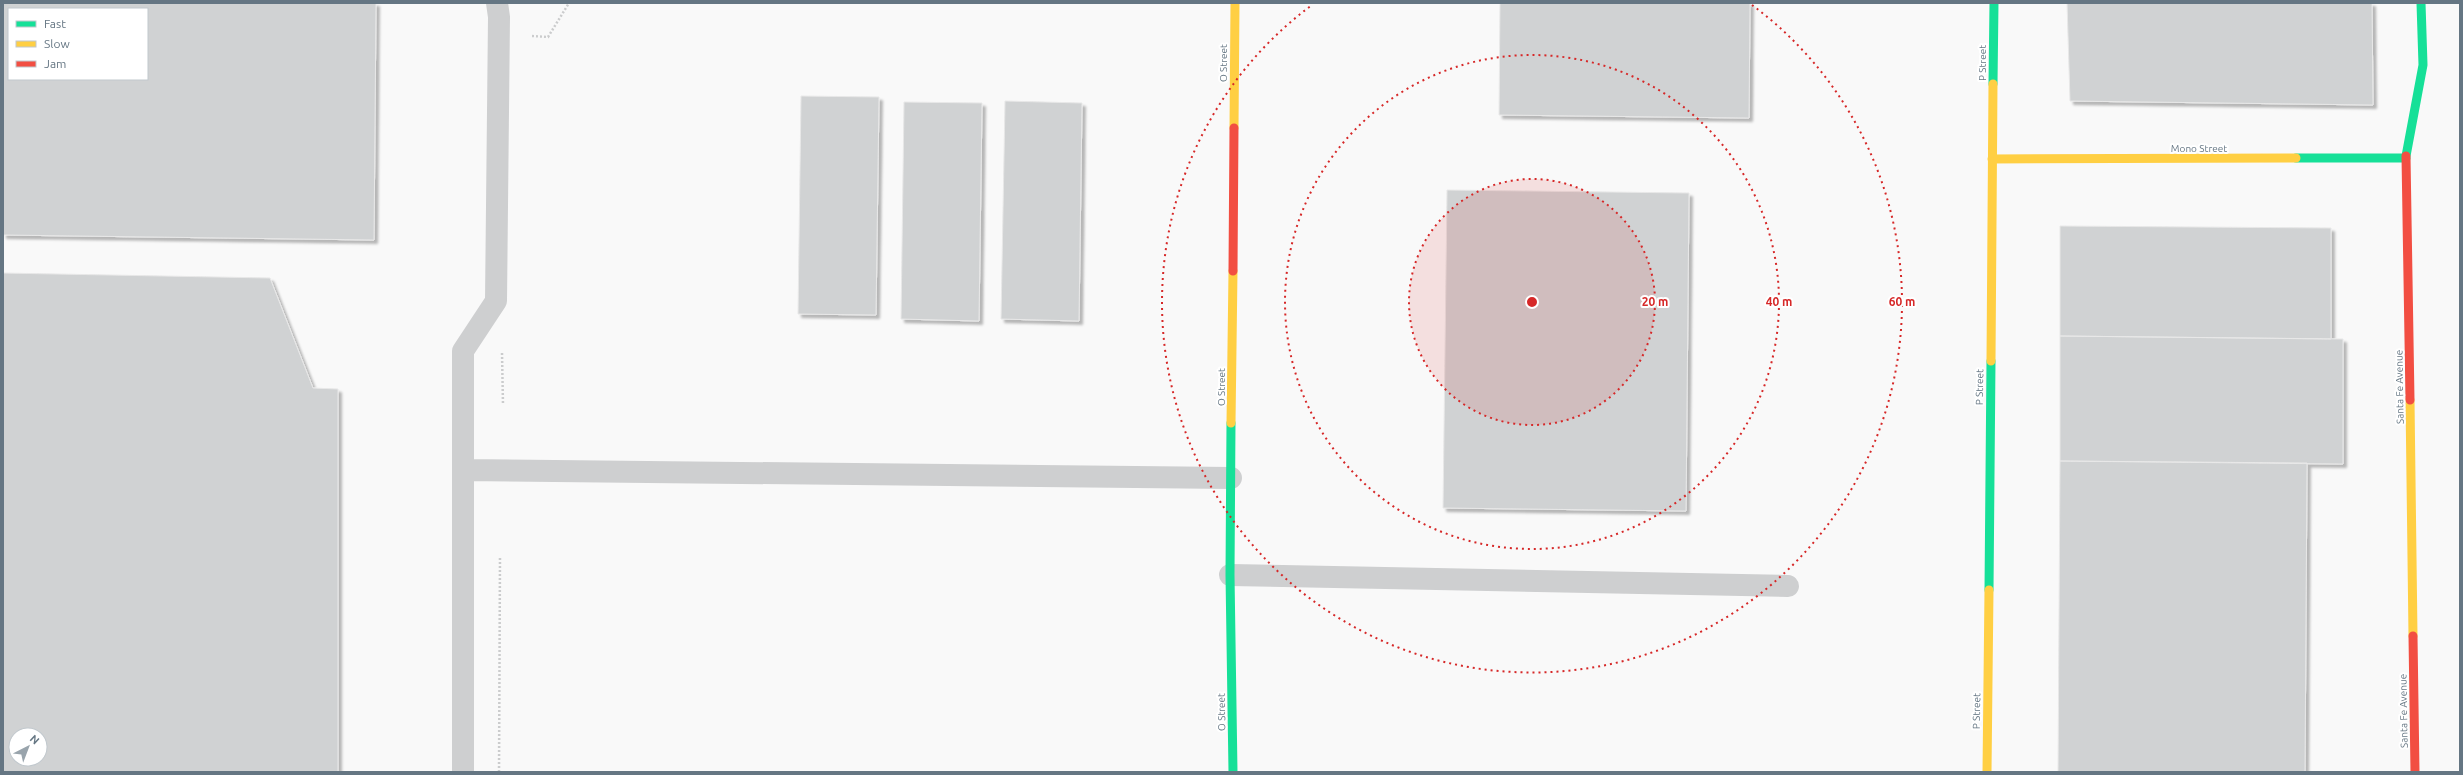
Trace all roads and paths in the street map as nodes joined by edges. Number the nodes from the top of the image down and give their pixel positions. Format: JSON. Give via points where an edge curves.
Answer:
{"nodes":[{"id":1,"x":497,"y":3,"type":"edge"},
{"id":2,"x":1234,"y":3,"type":"edge"},
{"id":3,"x":1994,"y":3,"type":"edge"},
{"id":4,"x":2421,"y":3,"type":"edge"},
{"id":5,"x":2406,"y":158,"type":"junction"},
{"id":6,"x":1992,"y":159,"type":"junction"},
{"id":7,"x":464,"y":470,"type":"junction"},
{"id":8,"x":1231,"y":478,"type":"junction"},
{"id":9,"x":500,"y":556,"type":"dead end"},
{"id":10,"x":1230,"y":576,"type":"junction"},
{"id":11,"x":1788,"y":586,"type":"dead end"},
{"id":12,"x":463,"y":772,"type":"edge"},
{"id":13,"x":499,"y":772,"type":"edge"},
{"id":14,"x":1233,"y":772,"type":"edge"},
{"id":15,"x":1987,"y":772,"type":"edge"},
{"id":16,"x":2415,"y":772,"type":"edge"}],
"edges":[{"from":1,"to":7,"type":"lane","via":[[499,17],[496,301],[463,351]]},
{"from":2,"to":8,"type":"main road","name":"O Street"},
{"from":3,"to":6,"type":"main road","name":"P Street"},
{"from":4,"to":5,"type":"main road","name":"Santa Fe Avenue","via":[[2423,65]]},
{"from":5,"to":6,"type":"main road","name":"Mono Street"},
{"from":5,"to":16,"type":"main road","name":"Santa Fe Avenue"},
{"from":6,"to":15,"type":"main road","name":"P Street"},
{"from":7,"to":8,"type":"lane"},
{"from":7,"to":12,"type":"lane"},
{"from":8,"to":10,"type":"main road","name":"O Street"},
{"from":9,"to":13,"type":"path"},
{"from":10,"to":11,"type":"lane"},
{"from":10,"to":14,"type":"main road","name":"O Street"}]}
